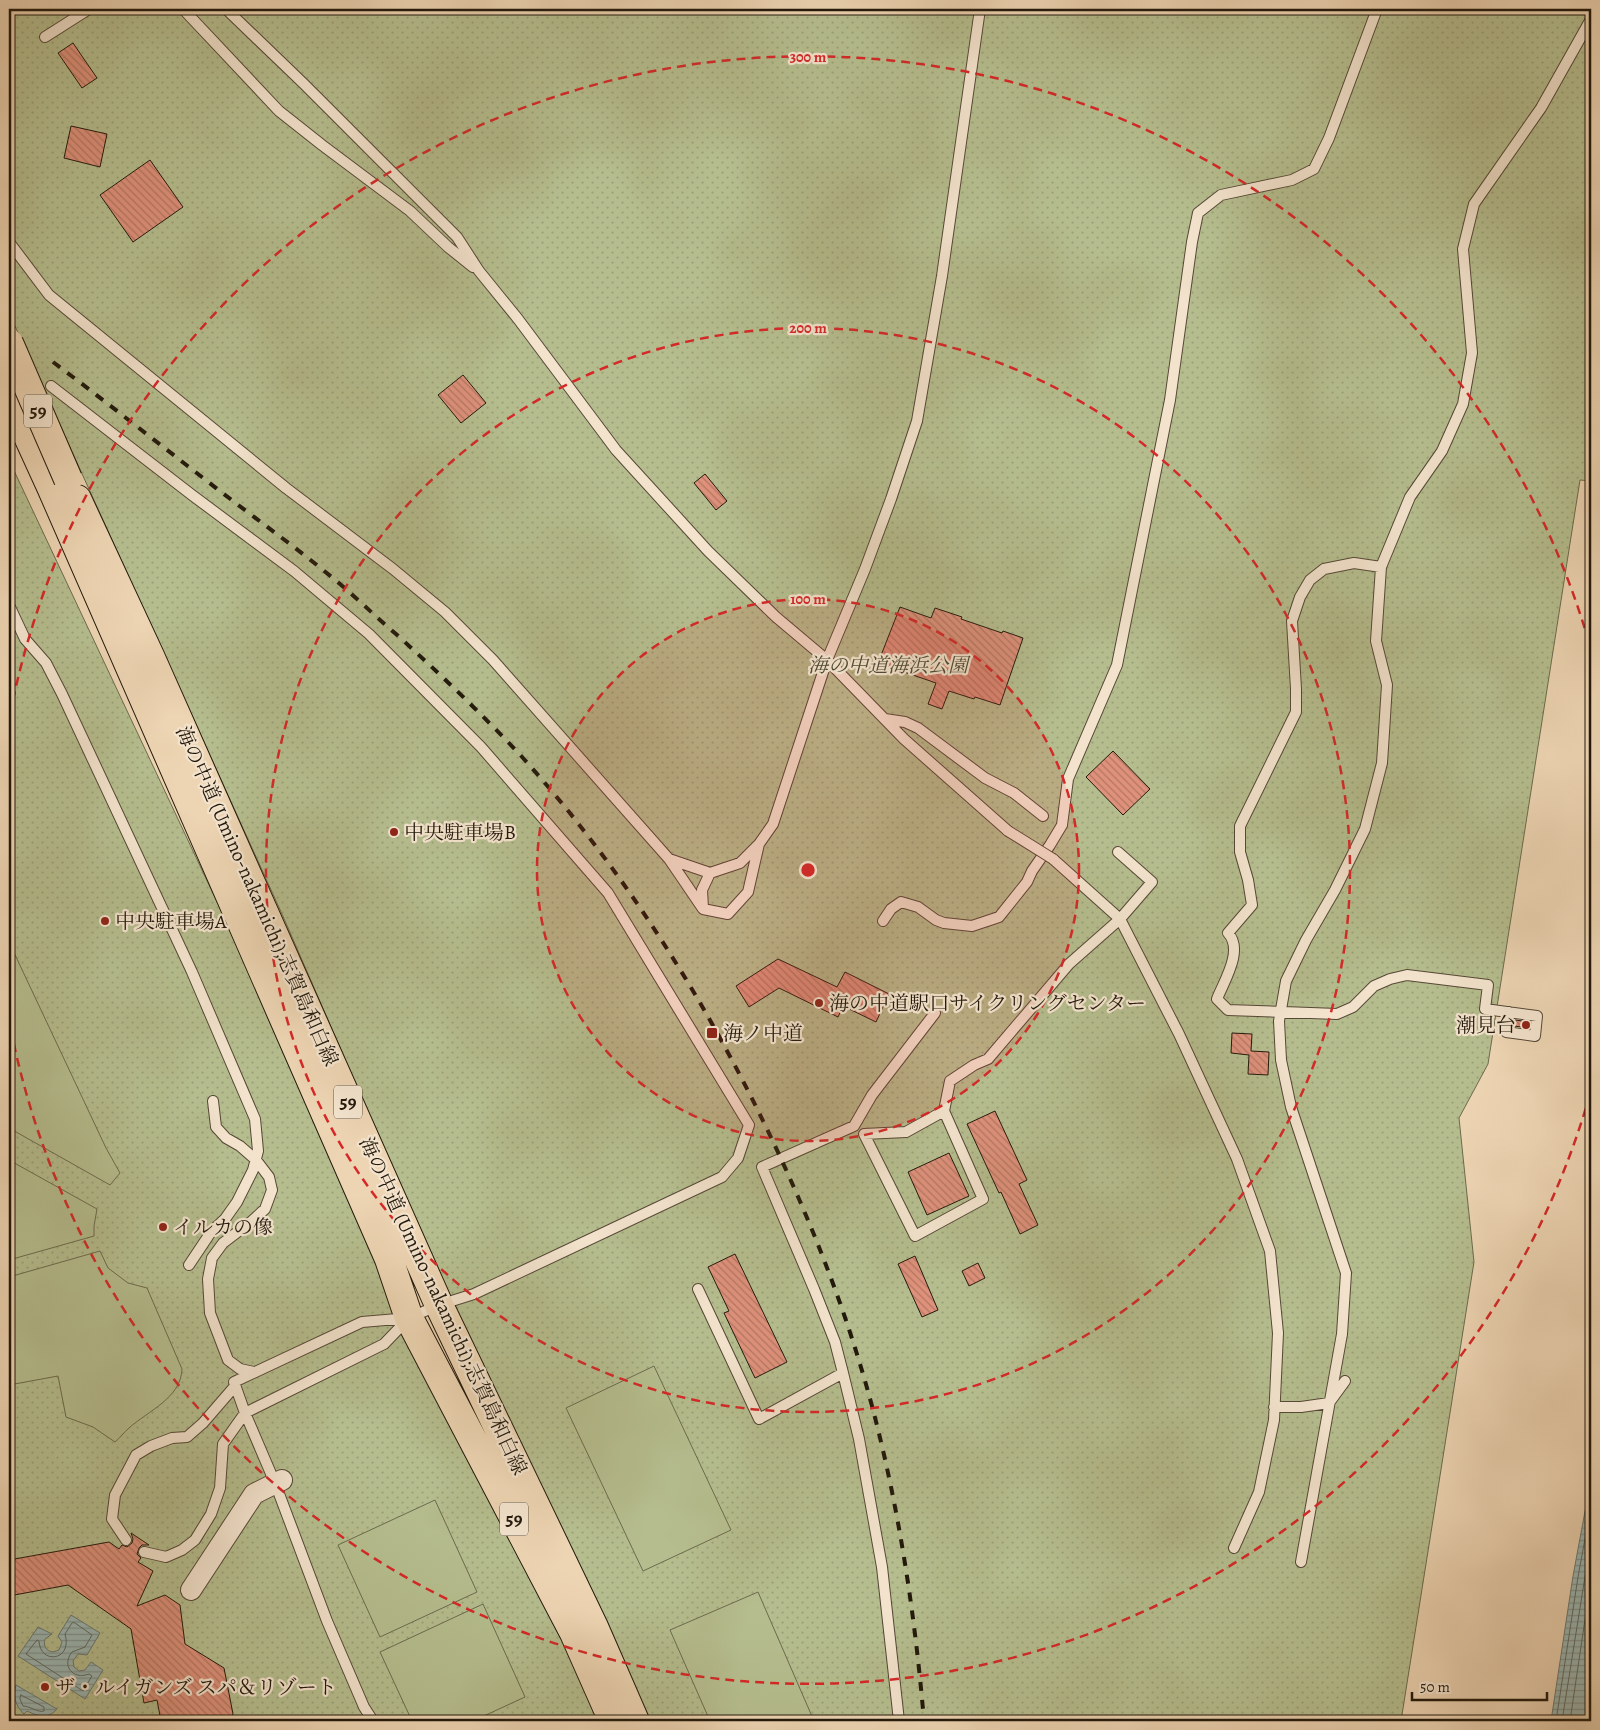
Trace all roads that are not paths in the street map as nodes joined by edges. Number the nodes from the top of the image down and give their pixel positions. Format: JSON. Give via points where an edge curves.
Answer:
{"nodes":[{"id":1,"x":89,"y":9,"type":"edge"},
{"id":2,"x":183,"y":9,"type":"edge"},
{"id":3,"x":226,"y":9,"type":"edge"},
{"id":4,"x":980,"y":9,"type":"edge"},
{"id":5,"x":1377,"y":9,"type":"edge"},
{"id":6,"x":1591,"y":19,"type":"edge"},
{"id":7,"x":45,"y":37,"type":"dead end"},
{"id":8,"x":9,"y":242,"type":"edge"},
{"id":9,"x":479,"y":272,"type":"junction"},
{"id":10,"x":9,"y":343,"type":"edge"},
{"id":11,"x":50,"y":386,"type":"dead end"},
{"id":12,"x":9,"y":395,"type":"edge"},
{"id":13,"x":59,"y":483,"type":"junction"},
{"id":14,"x":1381,"y":567,"type":"junction"},
{"id":15,"x":9,"y":605,"type":"edge"},
{"id":16,"x":827,"y":660,"type":"junction"},
{"id":17,"x":885,"y":719,"type":"junction"},
{"id":18,"x":1043,"y":816,"type":"dead end"},
{"id":19,"x":759,"y":844,"type":"junction"},
{"id":20,"x":1118,"y":852,"type":"dead end"},
{"id":21,"x":670,"y":859,"type":"junction"},
{"id":22,"x":710,"y":873,"type":"junction"},
{"id":23,"x":703,"y":909,"type":"junction"},
{"id":24,"x":1120,"y":919,"type":"junction"},
{"id":25,"x":883,"y":921,"type":"dead end"},
{"id":26,"x":1281,"y":1011,"type":"junction"},
{"id":27,"x":1509,"y":1012,"type":"dead end"},
{"id":28,"x":935,"y":1013,"type":"dead end"},
{"id":29,"x":213,"y":1101,"type":"dead end"},
{"id":30,"x":944,"y":1111,"type":"junction"},
{"id":31,"x":854,"y":1126,"type":"junction"},
{"id":32,"x":864,"y":1134,"type":"junction"},
{"id":33,"x":256,"y":1160,"type":"junction"},
{"id":34,"x":189,"y":1265,"type":"dead end"},
{"id":35,"x":698,"y":1289,"type":"dead end"},
{"id":36,"x":439,"y":1305,"type":"junction"},
{"id":37,"x":409,"y":1318,"type":"junction"},
{"id":38,"x":254,"y":1372,"type":"junction"},
{"id":39,"x":843,"y":1373,"type":"junction"},
{"id":40,"x":1345,"y":1381,"type":"dead end"},
{"id":41,"x":235,"y":1384,"type":"junction"},
{"id":42,"x":1329,"y":1403,"type":"junction"},
{"id":43,"x":1274,"y":1407,"type":"junction"},
{"id":44,"x":244,"y":1413,"type":"junction"},
{"id":45,"x":278,"y":1481,"type":"junction"},
{"id":46,"x":126,"y":1540,"type":"dead end"},
{"id":47,"x":1234,"y":1548,"type":"dead end"},
{"id":48,"x":144,"y":1552,"type":"dead end"},
{"id":49,"x":1301,"y":1562,"type":"dead end"},
{"id":50,"x":191,"y":1590,"type":"dead end"},
{"id":51,"x":373,"y":1721,"type":"edge"},
{"id":52,"x":613,"y":1721,"type":"edge"},
{"id":53,"x":635,"y":1721,"type":"edge"},
{"id":54,"x":899,"y":1721,"type":"edge"}],
"edges":[{"from":1,"to":7,"type":"lane"},
{"from":2,"to":9,"type":"lane","via":[[279,111],[410,212]]},
{"from":3,"to":9,"type":"lane","via":[[457,237]]},
{"from":4,"to":16,"type":"lane","via":[[942,276],[917,421],[865,569]]},
{"from":5,"to":25,"type":"lane","via":[[1329,138],[1314,169],[1292,180],[1221,195],[1198,213],[1170,400],[1117,665],[1068,779],[1062,825],[1027,882],[999,917],[972,926],[944,922],[918,907],[901,902]]},
{"from":6,"to":14,"type":"lane","via":[[1541,108],[1474,204],[1464,248],[1472,353],[1463,404],[1442,451],[1410,497]]},
{"from":8,"to":21,"type":"lane","via":[[49,295],[286,488],[445,612],[493,660]]},
{"from":9,"to":16,"type":"lane","via":[[623,458],[708,551],[776,617]]},
{"from":10,"to":13,"type":"main road","number":"59","bridge":true},
{"from":11,"to":36,"type":"lane","via":[[294,571],[369,634],[481,748],[608,893],[749,1126],[738,1158],[722,1177],[474,1294]]},
{"from":12,"to":13,"type":"main road","number":"59"},
{"from":13,"to":36,"type":"main road","name":"海の中道 (Umino-nakamichi);志賀島和白線","number":"59","via":[[150,656]]},
{"from":13,"to":37,"type":"main road","name":"海の中道 (Umino-nakamichi);志賀島和白線","number":"59","via":[[389,1259]]},
{"from":14,"to":26,"type":"lane","via":[[1376,641],[1387,685],[1382,763],[1365,829],[1286,981]]},
{"from":14,"to":26,"type":"lane","via":[[1354,563],[1324,569],[1310,580],[1300,597],[1292,621],[1296,712],[1240,826],[1240,852],[1252,905],[1228,933],[1233,938],[1235,955],[1216,999],[1228,1010]]},
{"from":15,"to":33,"type":"lane","via":[[25,639],[46,663],[62,694],[192,972],[255,1119]]},
{"from":16,"to":17,"type":"lane"},
{"from":16,"to":19,"type":"lane","via":[[773,824]]},
{"from":17,"to":18,"type":"lane","via":[[918,728]]},
{"from":17,"to":24,"type":"lane","bridge":true,"via":[[1008,831],[1054,859]]},
{"from":19,"to":22,"type":"lane","via":[[740,863]]},
{"from":19,"to":23,"type":"lane","via":[[748,892],[728,914]]},
{"from":20,"to":24,"type":"lane","via":[[1152,882]]},
{"from":21,"to":22,"type":"lane"},
{"from":21,"to":23,"type":"lane"},
{"from":22,"to":23,"type":"lane","via":[[702,890]]},
{"from":24,"to":30,"type":"lane","via":[[1068,964],[988,1059],[950,1081]]},
{"from":24,"to":43,"type":"lane","via":[[1237,1159],[1270,1251],[1278,1333]]},
{"from":26,"to":27,"type":"lane","via":[[1337,1014],[1353,1007],[1374,986],[1407,975],[1488,984],[1485,1009]]},
{"from":26,"to":42,"type":"lane","via":[[1281,1060],[1291,1107],[1346,1273],[1342,1334]]},
{"from":28,"to":31,"type":"lane","via":[[872,1095]]},
{"from":29,"to":33,"type":"lane","via":[[216,1126],[226,1138]]},
{"from":30,"to":32,"type":"lane","via":[[906,1132]]},
{"from":30,"to":32,"type":"lane","via":[[983,1199],[915,1236]]},
{"from":31,"to":32,"type":"lane"},
{"from":31,"to":39,"type":"lane","via":[[762,1166],[835,1342]]},
{"from":33,"to":34,"type":"lane","via":[[237,1202]]},
{"from":33,"to":38,"type":"lane","via":[[269,1177],[272,1190],[265,1208],[223,1243],[212,1258],[208,1279],[210,1313],[228,1360],[240,1369]]},
{"from":35,"to":39,"type":"lane","via":[[759,1419]]},
{"from":36,"to":37,"type":"lane"},
{"from":36,"to":53,"type":"main road","name":"海の中道 (Umino-nakamichi);志賀島和白線","number":"59","via":[[594,1628]]},
{"from":37,"to":38,"type":"lane","via":[[362,1322]]},
{"from":37,"to":44,"type":"lane","via":[[384,1344]]},
{"from":37,"to":52,"type":"main road","name":"海の中道 (Umino-nakamichi);志賀島和白線","number":"59","via":[[574,1633]]},
{"from":38,"to":41,"type":"lane"},
{"from":39,"to":54,"type":"lane","via":[[859,1439],[882,1567]]},
{"from":40,"to":42,"type":"lane"},
{"from":41,"to":44,"type":"lane"},
{"from":41,"to":46,"type":"lane","via":[[187,1437],[172,1438],[136,1455],[115,1496],[112,1519]]},
{"from":42,"to":43,"type":"lane"},
{"from":42,"to":49,"type":"lane"},
{"from":43,"to":47,"type":"lane","via":[[1259,1492]]},
{"from":44,"to":45,"type":"lane"},
{"from":44,"to":48,"type":"lane","via":[[223,1444],[220,1488],[211,1514],[195,1540],[166,1557]]},
{"from":45,"to":50,"type":"street","via":[[254,1494]]},
{"from":45,"to":51,"type":"lane","via":[[327,1621]]}]}
